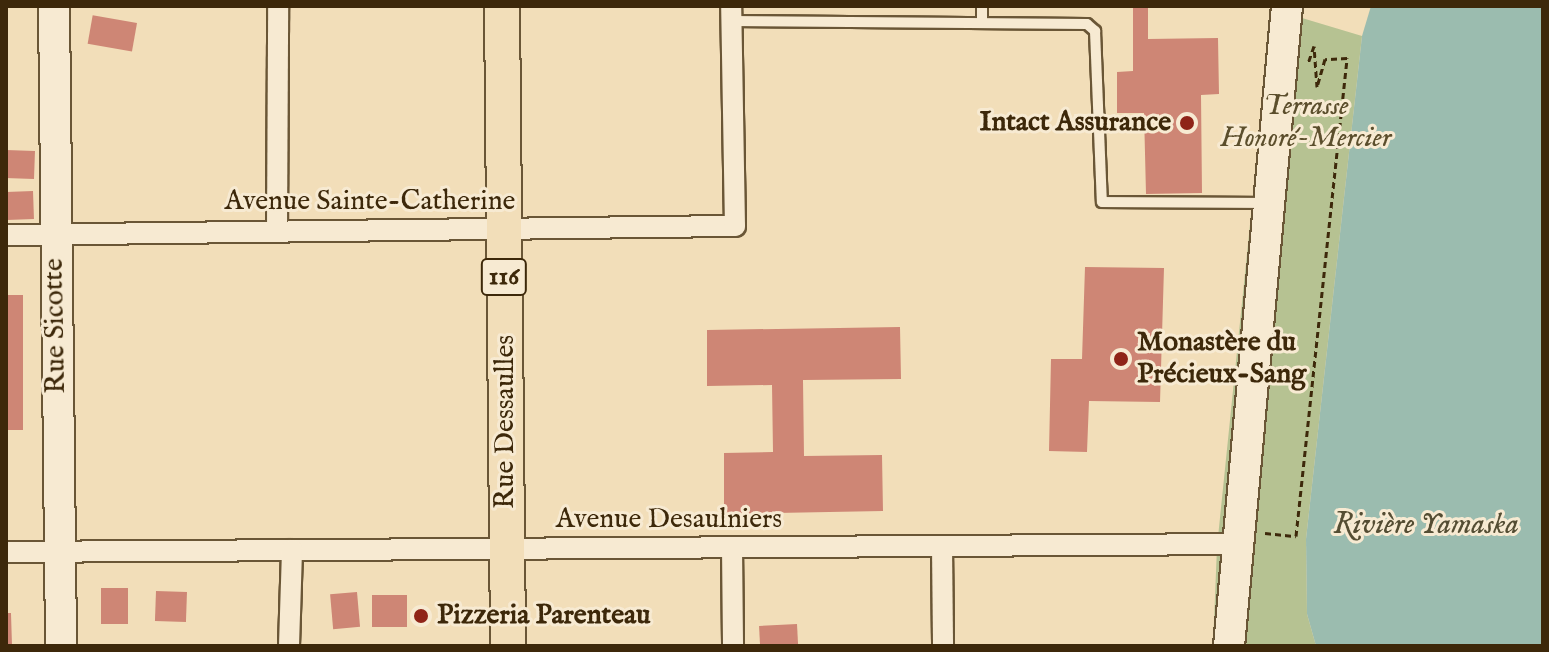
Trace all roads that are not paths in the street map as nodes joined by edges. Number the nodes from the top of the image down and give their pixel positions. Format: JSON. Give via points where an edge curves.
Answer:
{"nodes":[{"id":1,"x":54,"y":6,"type":"edge"},
{"id":2,"x":278,"y":6,"type":"edge"},
{"id":3,"x":502,"y":6,"type":"edge"},
{"id":4,"x":982,"y":6,"type":"edge"},
{"id":5,"x":1287,"y":6,"type":"edge"},
{"id":6,"x":731,"y":13,"type":"edge"},
{"id":7,"x":982,"y":21,"type":"junction"},
{"id":8,"x":1268,"y":203,"type":"junction"},
{"id":9,"x":277,"y":230,"type":"junction"},
{"id":10,"x":504,"y":230,"type":"junction"},
{"id":11,"x":6,"y":235,"type":"edge"},
{"id":12,"x":54,"y":236,"type":"junction"},
{"id":13,"x":1237,"y":537,"type":"junction"},
{"id":14,"x":942,"y":546,"type":"junction"},
{"id":15,"x":732,"y":547,"type":"junction"},
{"id":16,"x":507,"y":549,"type":"junction"},
{"id":17,"x":292,"y":550,"type":"junction"},
{"id":18,"x":6,"y":552,"type":"edge"},
{"id":19,"x":60,"y":552,"type":"junction"},
{"id":20,"x":61,"y":646,"type":"edge"},
{"id":21,"x":289,"y":646,"type":"edge"},
{"id":22,"x":508,"y":646,"type":"edge"},
{"id":23,"x":733,"y":646,"type":"edge"},
{"id":24,"x":943,"y":646,"type":"edge"},
{"id":25,"x":1229,"y":646,"type":"edge"}],
"edges":[{"from":1,"to":12,"type":"street","name":"Rue Sicotte"},
{"from":2,"to":9,"type":"street"},
{"from":3,"to":10,"type":"main road","name":"Rue Dessaulles","number":"116"},
{"from":4,"to":7,"type":"lane"},
{"from":5,"to":8,"type":"street"},
{"from":6,"to":7,"type":"lane"},
{"from":6,"to":10,"type":"street","name":"Avenue Sainte-Catherine","via":[[735,226]]},
{"from":7,"to":8,"type":"lane","via":[[1078,21],[1095,31],[1102,202]]},
{"from":8,"to":13,"type":"street"},
{"from":9,"to":10,"type":"street","name":"Avenue Sainte-Catherine"},
{"from":9,"to":12,"type":"street","name":"Avenue Sainte-Catherine"},
{"from":10,"to":16,"type":"main road","name":"Rue Dessaulles","number":"116"},
{"from":11,"to":12,"type":"street","name":"Avenue Sainte-Catherine"},
{"from":12,"to":19,"type":"street","name":"Rue Sicotte"},
{"from":13,"to":14,"type":"street","name":"Avenue Desaulniers"},
{"from":13,"to":25,"type":"street"},
{"from":14,"to":15,"type":"street","name":"Avenue Desaulniers"},
{"from":14,"to":24,"type":"street"},
{"from":15,"to":16,"type":"street","name":"Avenue Desaulniers"},
{"from":15,"to":23,"type":"street"},
{"from":16,"to":17,"type":"street","name":"Avenue Desaulniers"},
{"from":16,"to":22,"type":"main road","name":"Rue Dessaulles","number":"116"},
{"from":17,"to":19,"type":"street","name":"Avenue Desaulniers"},
{"from":17,"to":21,"type":"street"},
{"from":18,"to":19,"type":"street","name":"Avenue Desaulniers"},
{"from":19,"to":20,"type":"street","name":"Rue Sicotte"}]}
